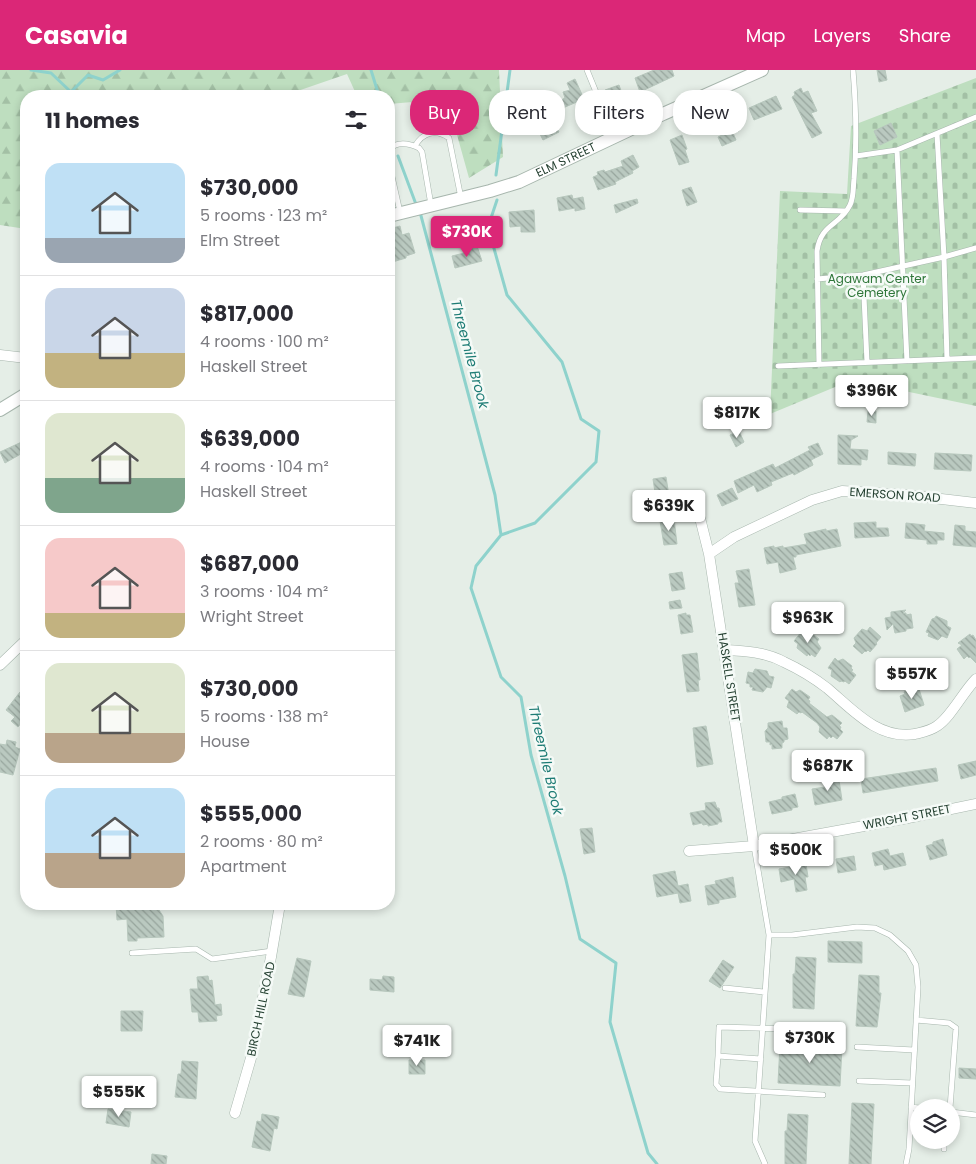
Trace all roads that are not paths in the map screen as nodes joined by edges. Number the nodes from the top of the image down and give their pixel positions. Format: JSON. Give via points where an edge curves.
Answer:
{"nodes":[{"id":1,"x":587,"y":70,"type":"edge"},
{"id":2,"x":762,"y":70,"type":"edge"},
{"id":3,"x":853,"y":70,"type":"edge"},
{"id":4,"x":976,"y":117,"type":"edge"},
{"id":5,"x":937,"y":134,"type":"junction"},
{"id":6,"x":614,"y":137,"type":"junction"},
{"id":7,"x":395,"y":145,"type":"edge"},
{"id":8,"x":415,"y":146,"type":"junction"},
{"id":9,"x":897,"y":150,"type":"junction"},
{"id":10,"x":856,"y":156,"type":"junction"},
{"id":11,"x":395,"y":176,"type":"edge"},
{"id":12,"x":461,"y":198,"type":"junction"},
{"id":13,"x":411,"y":210,"type":"edge"},
{"id":14,"x":800,"y":210,"type":"dead end"},
{"id":15,"x":845,"y":211,"type":"junction"},
{"id":16,"x":976,"y":248,"type":"edge"},
{"id":17,"x":944,"y":257,"type":"junction"},
{"id":18,"x":903,"y":266,"type":"junction"},
{"id":19,"x":863,"y":275,"type":"junction"},
{"id":20,"x":817,"y":279,"type":"junction"},
{"id":21,"x":0,"y":354,"type":"edge"},
{"id":22,"x":20,"y":357,"type":"edge"},
{"id":23,"x":976,"y":358,"type":"edge"},
{"id":24,"x":947,"y":359,"type":"junction"},
{"id":25,"x":907,"y":361,"type":"junction"},
{"id":26,"x":867,"y":362,"type":"junction"},
{"id":27,"x":819,"y":365,"type":"junction"},
{"id":28,"x":778,"y":366,"type":"dead end"},
{"id":29,"x":20,"y":398,"type":"edge"},
{"id":30,"x":0,"y":410,"type":"edge"},
{"id":31,"x":976,"y":503,"type":"edge"},
{"id":32,"x":698,"y":510,"type":"dead end"},
{"id":33,"x":709,"y":554,"type":"junction"},
{"id":34,"x":20,"y":646,"type":"edge"},
{"id":35,"x":725,"y":650,"type":"junction"},
{"id":36,"x":0,"y":665,"type":"edge"},
{"id":37,"x":976,"y":679,"type":"edge"},
{"id":38,"x":976,"y":804,"type":"edge"},
{"id":39,"x":754,"y":846,"type":"junction"},
{"id":40,"x":689,"y":851,"type":"dead end"},
{"id":41,"x":279,"y":910,"type":"edge"},
{"id":42,"x":769,"y":935,"type":"junction"},
{"id":43,"x":272,"y":951,"type":"junction"},
{"id":44,"x":132,"y":952,"type":"dead end"},
{"id":45,"x":725,"y":988,"type":"dead end"},
{"id":46,"x":765,"y":992,"type":"junction"},
{"id":47,"x":916,"y":1020,"type":"junction"},
{"id":48,"x":763,"y":1028,"type":"junction"},
{"id":49,"x":825,"y":1030,"type":"dead end"},
{"id":50,"x":857,"y":1047,"type":"dead end"},
{"id":51,"x":914,"y":1050,"type":"junction"},
{"id":52,"x":718,"y":1056,"type":"junction"},
{"id":53,"x":760,"y":1059,"type":"junction"},
{"id":54,"x":859,"y":1081,"type":"dead end"},
{"id":55,"x":912,"y":1083,"type":"junction"},
{"id":56,"x":758,"y":1092,"type":"junction"},
{"id":57,"x":823,"y":1095,"type":"dead end"},
{"id":58,"x":911,"y":1099,"type":"edge"},
{"id":59,"x":951,"y":1099,"type":"edge"},
{"id":60,"x":236,"y":1113,"type":"dead end"},
{"id":61,"x":960,"y":1113,"type":"edge"},
{"id":62,"x":976,"y":1115,"type":"edge"},
{"id":63,"x":910,"y":1128,"type":"edge"},
{"id":64,"x":765,"y":1164,"type":"edge"},
{"id":65,"x":906,"y":1164,"type":"edge"}],
"edges":[{"from":1,"to":6,"type":"lane"},
{"from":2,"to":6,"type":"street","name":"ELM STREET"},
{"from":3,"to":10,"type":"lane"},
{"from":4,"to":5,"type":"lane"},
{"from":5,"to":9,"type":"lane"},
{"from":5,"to":17,"type":"lane"},
{"from":6,"to":12,"type":"street","name":"ELM STREET","via":[[519,182]]},
{"from":7,"to":8,"type":"lane"},
{"from":8,"to":12,"type":"lane","via":[[419,139],[431,132],[449,138]]},
{"from":8,"to":13,"type":"lane","via":[[422,152]]},
{"from":9,"to":10,"type":"lane"},
{"from":9,"to":18,"type":"lane"},
{"from":10,"to":15,"type":"lane","via":[[853,193],[850,206]]},
{"from":11,"to":13,"type":"lane"},
{"from":12,"to":13,"type":"street","name":"ELM STREET"},
{"from":14,"to":15,"type":"lane"},
{"from":15,"to":20,"type":"lane","via":[[820,236]]},
{"from":16,"to":17,"type":"lane"},
{"from":17,"to":18,"type":"lane"},
{"from":17,"to":24,"type":"lane"},
{"from":18,"to":19,"type":"lane"},
{"from":18,"to":25,"type":"lane"},
{"from":19,"to":20,"type":"lane"},
{"from":19,"to":26,"type":"lane"},
{"from":20,"to":27,"type":"lane"},
{"from":21,"to":22,"type":"street"},
{"from":23,"to":24,"type":"lane"},
{"from":24,"to":25,"type":"lane"},
{"from":25,"to":26,"type":"lane"},
{"from":26,"to":27,"type":"lane"},
{"from":27,"to":28,"type":"lane"},
{"from":29,"to":30,"type":"street"},
{"from":31,"to":33,"type":"street","name":"EMERSON ROAD","via":[[842,491],[812,500],[734,537]]},
{"from":32,"to":33,"type":"street","name":"HASKELL STREET"},
{"from":33,"to":35,"type":"street","name":"HASKELL STREET"},
{"from":34,"to":36,"type":"street"},
{"from":35,"to":37,"type":"street","via":[[764,654],[784,661],[824,686],[870,724],[897,734],[937,727]]},
{"from":35,"to":39,"type":"street","name":"HASKELL STREET"},
{"from":38,"to":39,"type":"street","name":"WRIGHT STREET"},
{"from":39,"to":40,"type":"street","name":"WRIGHT STREET"},
{"from":39,"to":42,"type":"lane"},
{"from":41,"to":43,"type":"street","name":"BIRCH HILL ROAD"},
{"from":42,"to":46,"type":"lane"},
{"from":42,"to":47,"type":"lane","via":[[857,927],[875,928],[890,935],[908,951],[916,965]]},
{"from":43,"to":44,"type":"lane","via":[[212,959],[196,949]]},
{"from":43,"to":60,"type":"street","name":"BIRCH HILL ROAD","via":[[251,1058]]},
{"from":45,"to":46,"type":"lane"},
{"from":46,"to":48,"type":"lane"},
{"from":47,"to":51,"type":"lane"},
{"from":47,"to":59,"type":"lane","via":[[949,1023],[956,1028]]},
{"from":48,"to":49,"type":"lane"},
{"from":48,"to":52,"type":"lane","via":[[719,1027]]},
{"from":48,"to":53,"type":"lane"},
{"from":50,"to":51,"type":"lane"},
{"from":51,"to":55,"type":"lane"},
{"from":52,"to":53,"type":"lane"},
{"from":52,"to":56,"type":"lane","via":[[716,1084],[720,1089]]},
{"from":53,"to":56,"type":"lane"},
{"from":54,"to":55,"type":"lane"},
{"from":55,"to":58,"type":"lane"},
{"from":56,"to":57,"type":"lane"},
{"from":56,"to":64,"type":"lane","via":[[755,1141]]},
{"from":61,"to":62,"type":"lane"},
{"from":63,"to":65,"type":"lane"}]}
